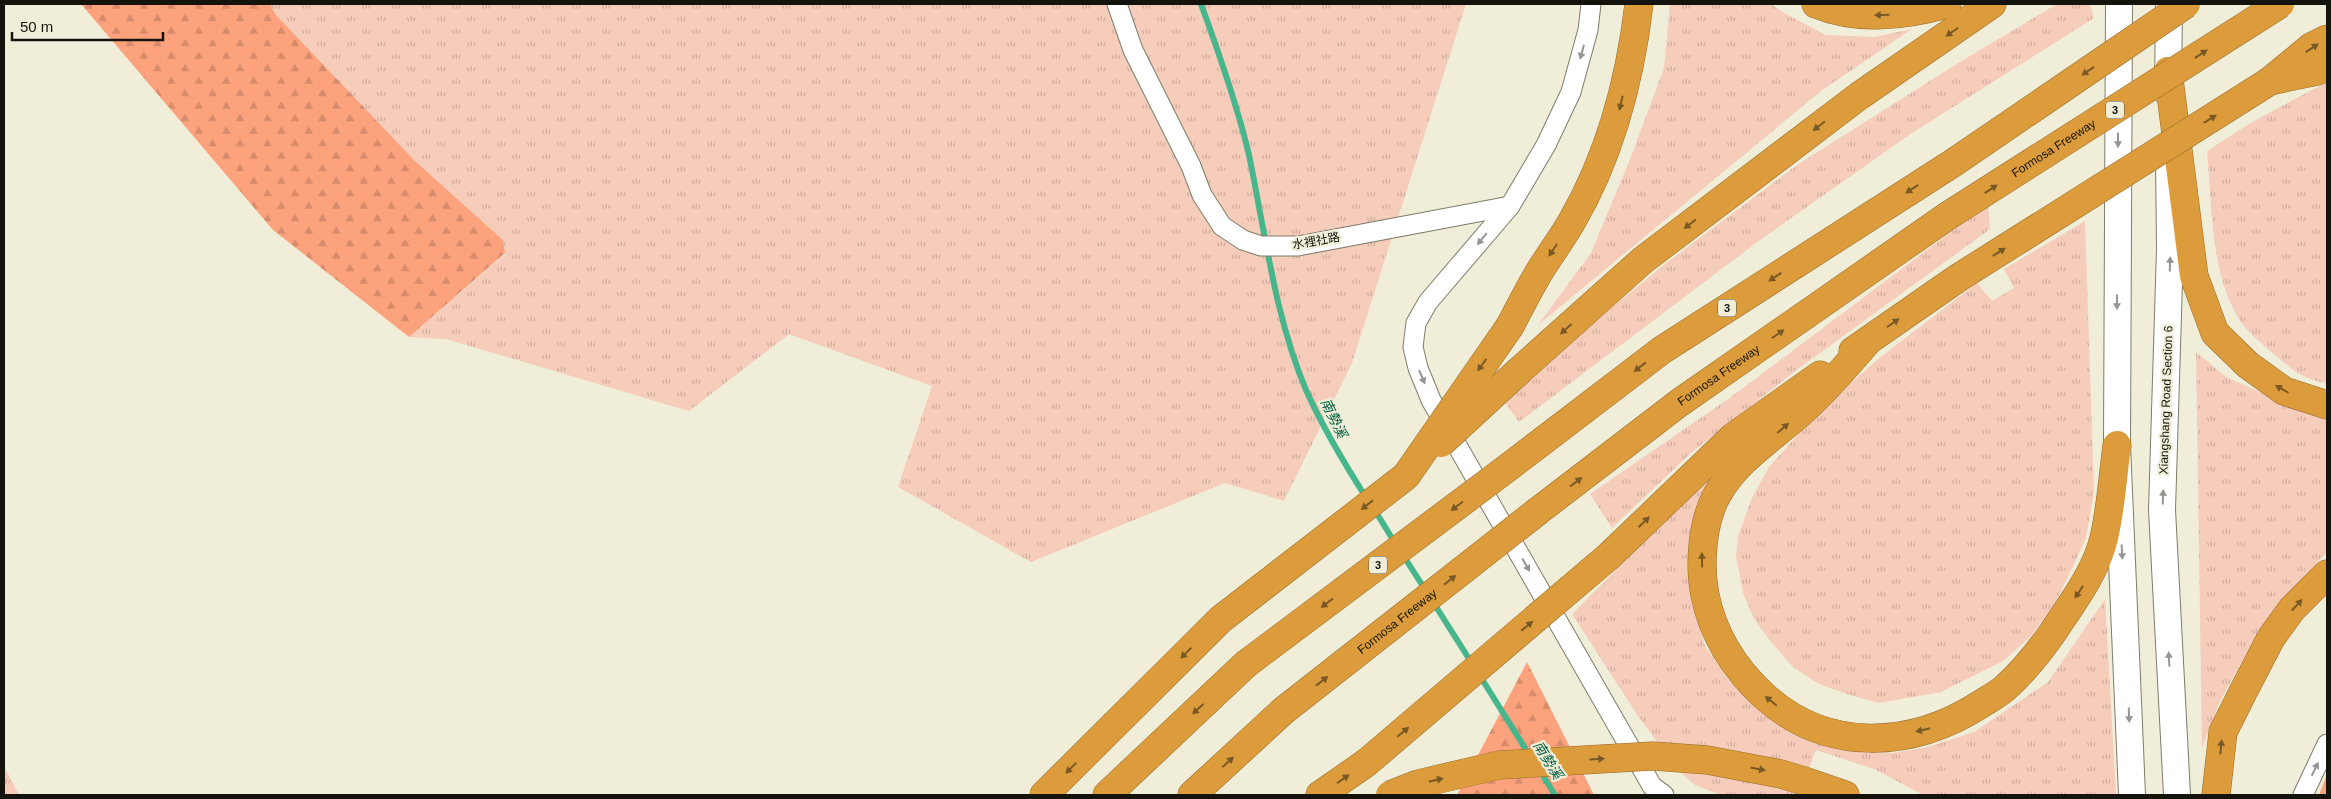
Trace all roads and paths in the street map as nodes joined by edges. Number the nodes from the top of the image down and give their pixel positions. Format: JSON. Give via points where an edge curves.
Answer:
{"nodes":[{"id":1,"x":1117,"y":4,"type":"edge"},
{"id":2,"x":1591,"y":4,"type":"edge"},
{"id":3,"x":1639,"y":4,"type":"edge"},
{"id":4,"x":1816,"y":4,"type":"edge"},
{"id":5,"x":1947,"y":4,"type":"edge"},
{"id":6,"x":1992,"y":4,"type":"edge"},
{"id":7,"x":2119,"y":4,"type":"edge"},
{"id":8,"x":2169,"y":4,"type":"edge"},
{"id":9,"x":2186,"y":4,"type":"edge"},
{"id":10,"x":2280,"y":4,"type":"edge"},
{"id":11,"x":2327,"y":39,"type":"edge"},
{"id":12,"x":2327,"y":66,"type":"edge"},
{"id":13,"x":2168,"y":71,"type":"junction"},
{"id":14,"x":2270,"y":81,"type":"junction"},
{"id":15,"x":1510,"y":206,"type":"junction"},
{"id":16,"x":1868,"y":341,"type":"junction"},
{"id":17,"x":2327,"y":404,"type":"edge"},
{"id":18,"x":2117,"y":445,"type":"junction"},
{"id":19,"x":1406,"y":476,"type":"junction"},
{"id":20,"x":2327,"y":574,"type":"edge"},
{"id":21,"x":2327,"y":744,"type":"edge"},
{"id":22,"x":1044,"y":795,"type":"edge"},
{"id":23,"x":1107,"y":795,"type":"edge"},
{"id":24,"x":1192,"y":795,"type":"edge"},
{"id":25,"x":1320,"y":795,"type":"edge"},
{"id":26,"x":1390,"y":795,"type":"edge"},
{"id":27,"x":1664,"y":795,"type":"edge"},
{"id":28,"x":1845,"y":795,"type":"edge"},
{"id":29,"x":2132,"y":795,"type":"edge"},
{"id":30,"x":2177,"y":795,"type":"edge"},
{"id":31,"x":2216,"y":795,"type":"edge"},
{"id":32,"x":2304,"y":795,"type":"edge"}],
"edges":[{"from":1,"to":15,"type":"street","name":"水裡社路","via":[[1133,50],[1191,166],[1202,195],[1222,226],[1243,240],[1269,247],[1298,246]]},
{"from":2,"to":15,"type":"street","one_way":true,"via":[[1588,30],[1571,92],[1546,145]]},
{"from":3,"to":19,"type":"highway","one_way":true,"bridge":true,"via":[[1633,50],[1618,116],[1595,175],[1572,221],[1540,270],[1510,326]]},
{"from":5,"to":4,"type":"highway","one_way":true,"via":[[1878,15],[1834,12]]},
{"from":6,"to":19,"type":"highway","one_way":true,"bridge":true,"via":[[1859,96],[1643,260]]},
{"from":7,"to":18,"type":"main road","one_way":true},
{"from":8,"to":13,"type":"main road","name":"Xiangshang Road Section 6"},
{"from":9,"to":23,"type":"highway","number":"3","one_way":true,"bridge":true,"via":[[1953,163],[1662,350],[1246,664]]},
{"from":24,"to":10,"type":"highway","name":"Formosa Freeway","number":"3","one_way":true,"bridge":true,"via":[[1284,711],[1679,404],[1950,215]]},
{"from":14,"to":11,"type":"highway","one_way":true,"via":[[2311,47]]},
{"from":12,"to":14,"type":"highway"},
{"from":17,"to":13,"type":"highway","one_way":true,"via":[[2284,391],[2248,365],[2215,333],[2194,276]]},
{"from":30,"to":13,"type":"main road","name":"Xiangshang Road Section 6","one_way":true,"via":[[2162,510],[2170,248]]},
{"from":16,"to":14,"type":"highway","one_way":true,"bridge":true,"via":[[1958,278]]},
{"from":15,"to":27,"type":"street","one_way":true,"via":[[1428,302],[1416,323],[1413,347],[1418,368],[1431,400],[1652,786]]},
{"from":18,"to":16,"type":"highway","one_way":true,"via":[[2104,539],[2091,573],[2040,651],[2005,688],[1968,712],[1919,731],[1886,738],[1853,738],[1822,730],[1773,703],[1736,666],[1720,641],[1709,613],[1702,582],[1702,550],[1716,496],[1735,469],[1800,413]]},
{"from":25,"to":16,"type":"highway","one_way":true,"bridge":true,"via":[[1366,763],[1610,556],[1733,437]]},
{"from":18,"to":29,"type":"main road","one_way":true},
{"from":19,"to":22,"type":"highway","one_way":true,"via":[[1221,619]]},
{"from":31,"to":20,"type":"highway","one_way":true,"via":[[2223,732],[2242,692],[2276,631]]},
{"from":32,"to":21,"type":"street","one_way":true},
{"from":26,"to":28,"type":"highway","one_way":true,"bridge":true,"via":[[1418,784],[1499,766],[1653,756],[1707,760],[1781,774]]}]}
